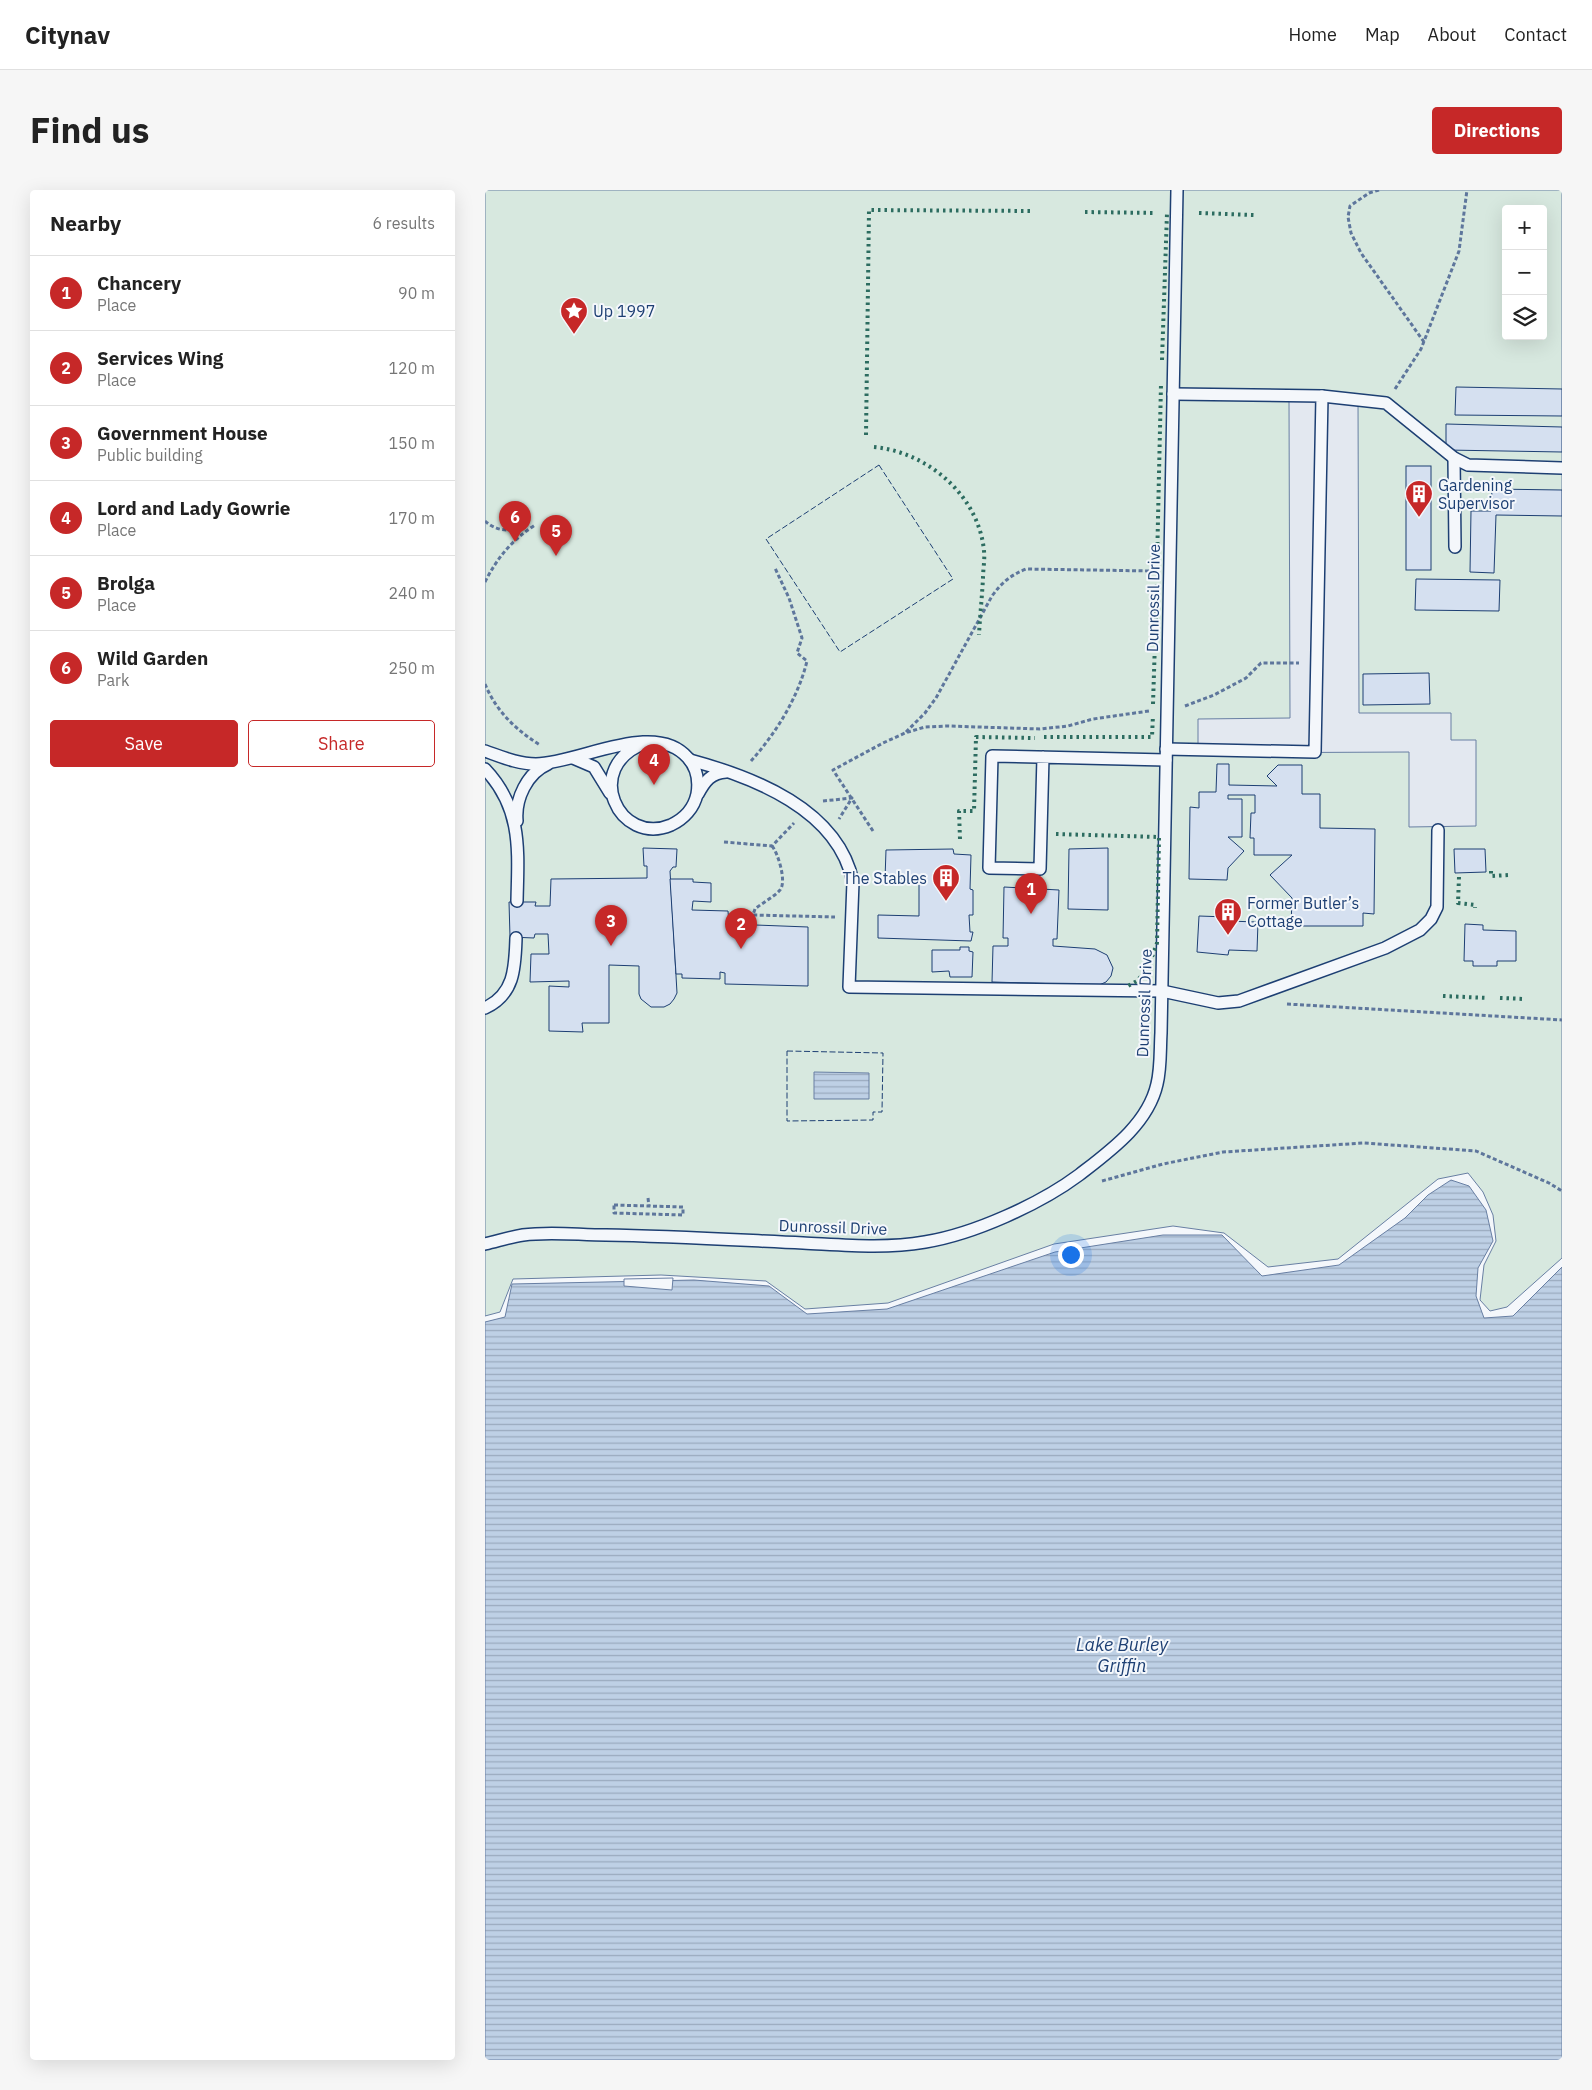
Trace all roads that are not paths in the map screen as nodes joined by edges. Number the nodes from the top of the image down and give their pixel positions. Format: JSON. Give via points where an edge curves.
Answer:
{"nodes":[{"id":1,"x":1177,"y":190,"type":"edge"},
{"id":2,"x":1173,"y":394,"type":"junction"},
{"id":3,"x":1322,"y":396,"type":"junction"},
{"id":4,"x":1454,"y":458,"type":"junction"},
{"id":5,"x":1562,"y":468,"type":"edge"},
{"id":6,"x":1455,"y":547,"type":"dead end"},
{"id":7,"x":645,"y":743,"type":"junction"},
{"id":8,"x":485,"y":751,"type":"edge"},
{"id":9,"x":1166,"y":755,"type":"junction"},
{"id":10,"x":1043,"y":757,"type":"junction"},
{"id":11,"x":573,"y":758,"type":"junction"},
{"id":12,"x":690,"y":760,"type":"junction"},
{"id":13,"x":552,"y":762,"type":"junction"},
{"id":14,"x":485,"y":769,"type":"edge"},
{"id":15,"x":732,"y":773,"type":"junction"},
{"id":16,"x":613,"y":800,"type":"junction"},
{"id":17,"x":695,"y":800,"type":"junction"},
{"id":18,"x":1439,"y":830,"type":"dead end"},
{"id":19,"x":517,"y":834,"type":"junction"},
{"id":20,"x":517,"y":901,"type":"dead end"},
{"id":21,"x":516,"y":938,"type":"dead end"},
{"id":22,"x":1162,"y":991,"type":"junction"},
{"id":23,"x":485,"y":1008,"type":"edge"},
{"id":24,"x":485,"y":1244,"type":"edge"}],
"edges":[{"from":1,"to":2,"type":"lane","name":"Dunrossil Drive"},
{"from":2,"to":3,"type":"lane"},
{"from":2,"to":9,"type":"lane","name":"Dunrossil Drive"},
{"from":3,"to":4,"type":"lane","via":[[1386,403]]},
{"from":3,"to":9,"type":"lane","via":[[1315,752]]},
{"from":4,"to":5,"type":"lane","via":[[1468,465]]},
{"from":4,"to":6,"type":"lane"},
{"from":7,"to":11,"type":"lane","via":[[616,746]]},
{"from":7,"to":12,"type":"lane","via":[[673,746]]},
{"from":7,"to":16,"type":"lane","via":[[633,747],[616,764],[611,788]]},
{"from":8,"to":13,"type":"lane","via":[[524,763]]},
{"from":9,"to":10,"type":"lane"},
{"from":9,"to":22,"type":"lane","name":"Dunrossil Drive"},
{"from":10,"to":10,"type":"lane","via":[[1040,868],[989,868],[992,756]]},
{"from":11,"to":13,"type":"lane"},
{"from":11,"to":16,"type":"lane","via":[[594,767]]},
{"from":12,"to":15,"type":"lane"},
{"from":12,"to":17,"type":"lane","via":[[697,775]]},
{"from":13,"to":19,"type":"lane","via":[[536,770],[522,791],[517,804]]},
{"from":14,"to":19,"type":"lane","via":[[508,806]]},
{"from":15,"to":17,"type":"lane","via":[[717,773],[709,777]]},
{"from":15,"to":22,"type":"lane","via":[[777,792],[800,807],[841,851],[853,882],[849,988]]},
{"from":16,"to":17,"type":"lane","via":[[626,818],[638,826],[660,828],[680,820]]},
{"from":18,"to":22,"type":"lane","via":[[1437,907],[1420,930],[1385,948],[1239,1001],[1219,1003]]},
{"from":19,"to":20,"type":"lane"},
{"from":21,"to":23,"type":"lane","via":[[515,967],[510,985]]},
{"from":22,"to":24,"type":"lane","name":"Dunrossil Drive","via":[[1157,1083],[1136,1124],[1117,1145],[1068,1183],[1044,1198],[975,1229],[950,1237],[895,1245],[544,1234]]}]}
